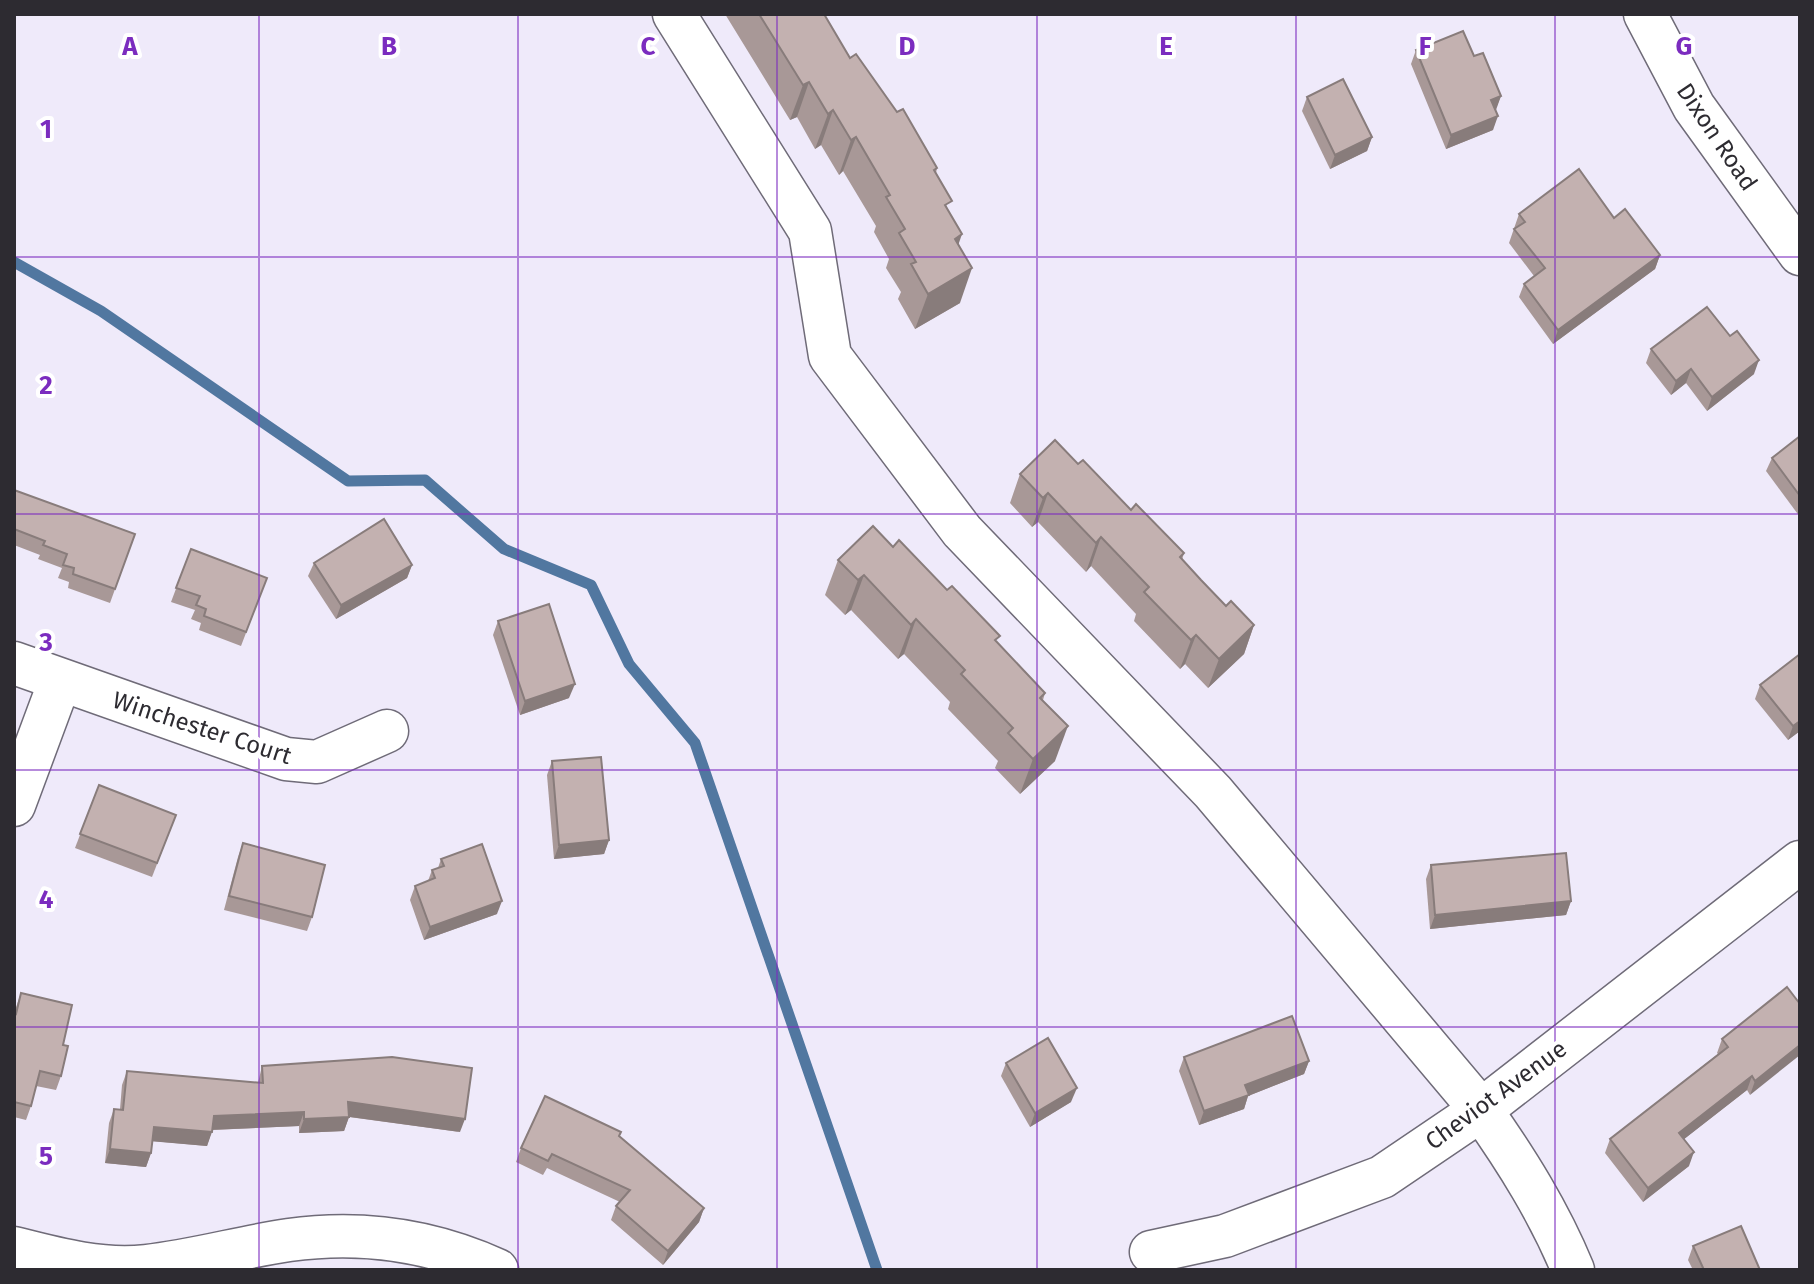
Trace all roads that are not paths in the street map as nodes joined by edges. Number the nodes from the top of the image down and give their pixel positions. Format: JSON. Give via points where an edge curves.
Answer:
{"nodes":[{"id":1,"x":674,"y":14,"type":"edge"},
{"id":2,"x":1645,"y":14,"type":"edge"},
{"id":3,"x":1800,"y":254,"type":"edge"},
{"id":4,"x":14,"y":663,"type":"edge"},
{"id":5,"x":60,"y":681,"type":"junction"},
{"id":6,"x":387,"y":731,"type":"dead end"},
{"id":7,"x":14,"y":805,"type":"edge"},
{"id":8,"x":1800,"y":862,"type":"edge"},
{"id":9,"x":1481,"y":1110,"type":"junction"},
{"id":10,"x":14,"y":1248,"type":"edge"},
{"id":11,"x":1151,"y":1252,"type":"dead end"},
{"id":12,"x":497,"y":1270,"type":"edge"},
{"id":13,"x":1573,"y":1270,"type":"edge"}],
"edges":[{"from":1,"to":9,"type":"street","via":[[810,231],[830,356],[962,531],[1213,792]]},
{"from":2,"to":3,"type":"street","name":"Dixon Road","via":[[1694,107]]},
{"from":4,"to":5,"type":"street","name":"Winchester Court"},
{"from":5,"to":6,"type":"street","name":"Winchester Court","via":[[286,759],[317,762]]},
{"from":5,"to":7,"type":"street"},
{"from":8,"to":9,"type":"street","name":"Cheviot Avenue"},
{"from":9,"to":11,"type":"street","name":"Cheviot Avenue","via":[[1382,1177],[1225,1236]]},
{"from":9,"to":13,"type":"street","via":[[1555,1227]]},
{"from":10,"to":12,"type":"street","via":[[101,1267],[145,1266],[289,1240],[392,1237]]}]}
